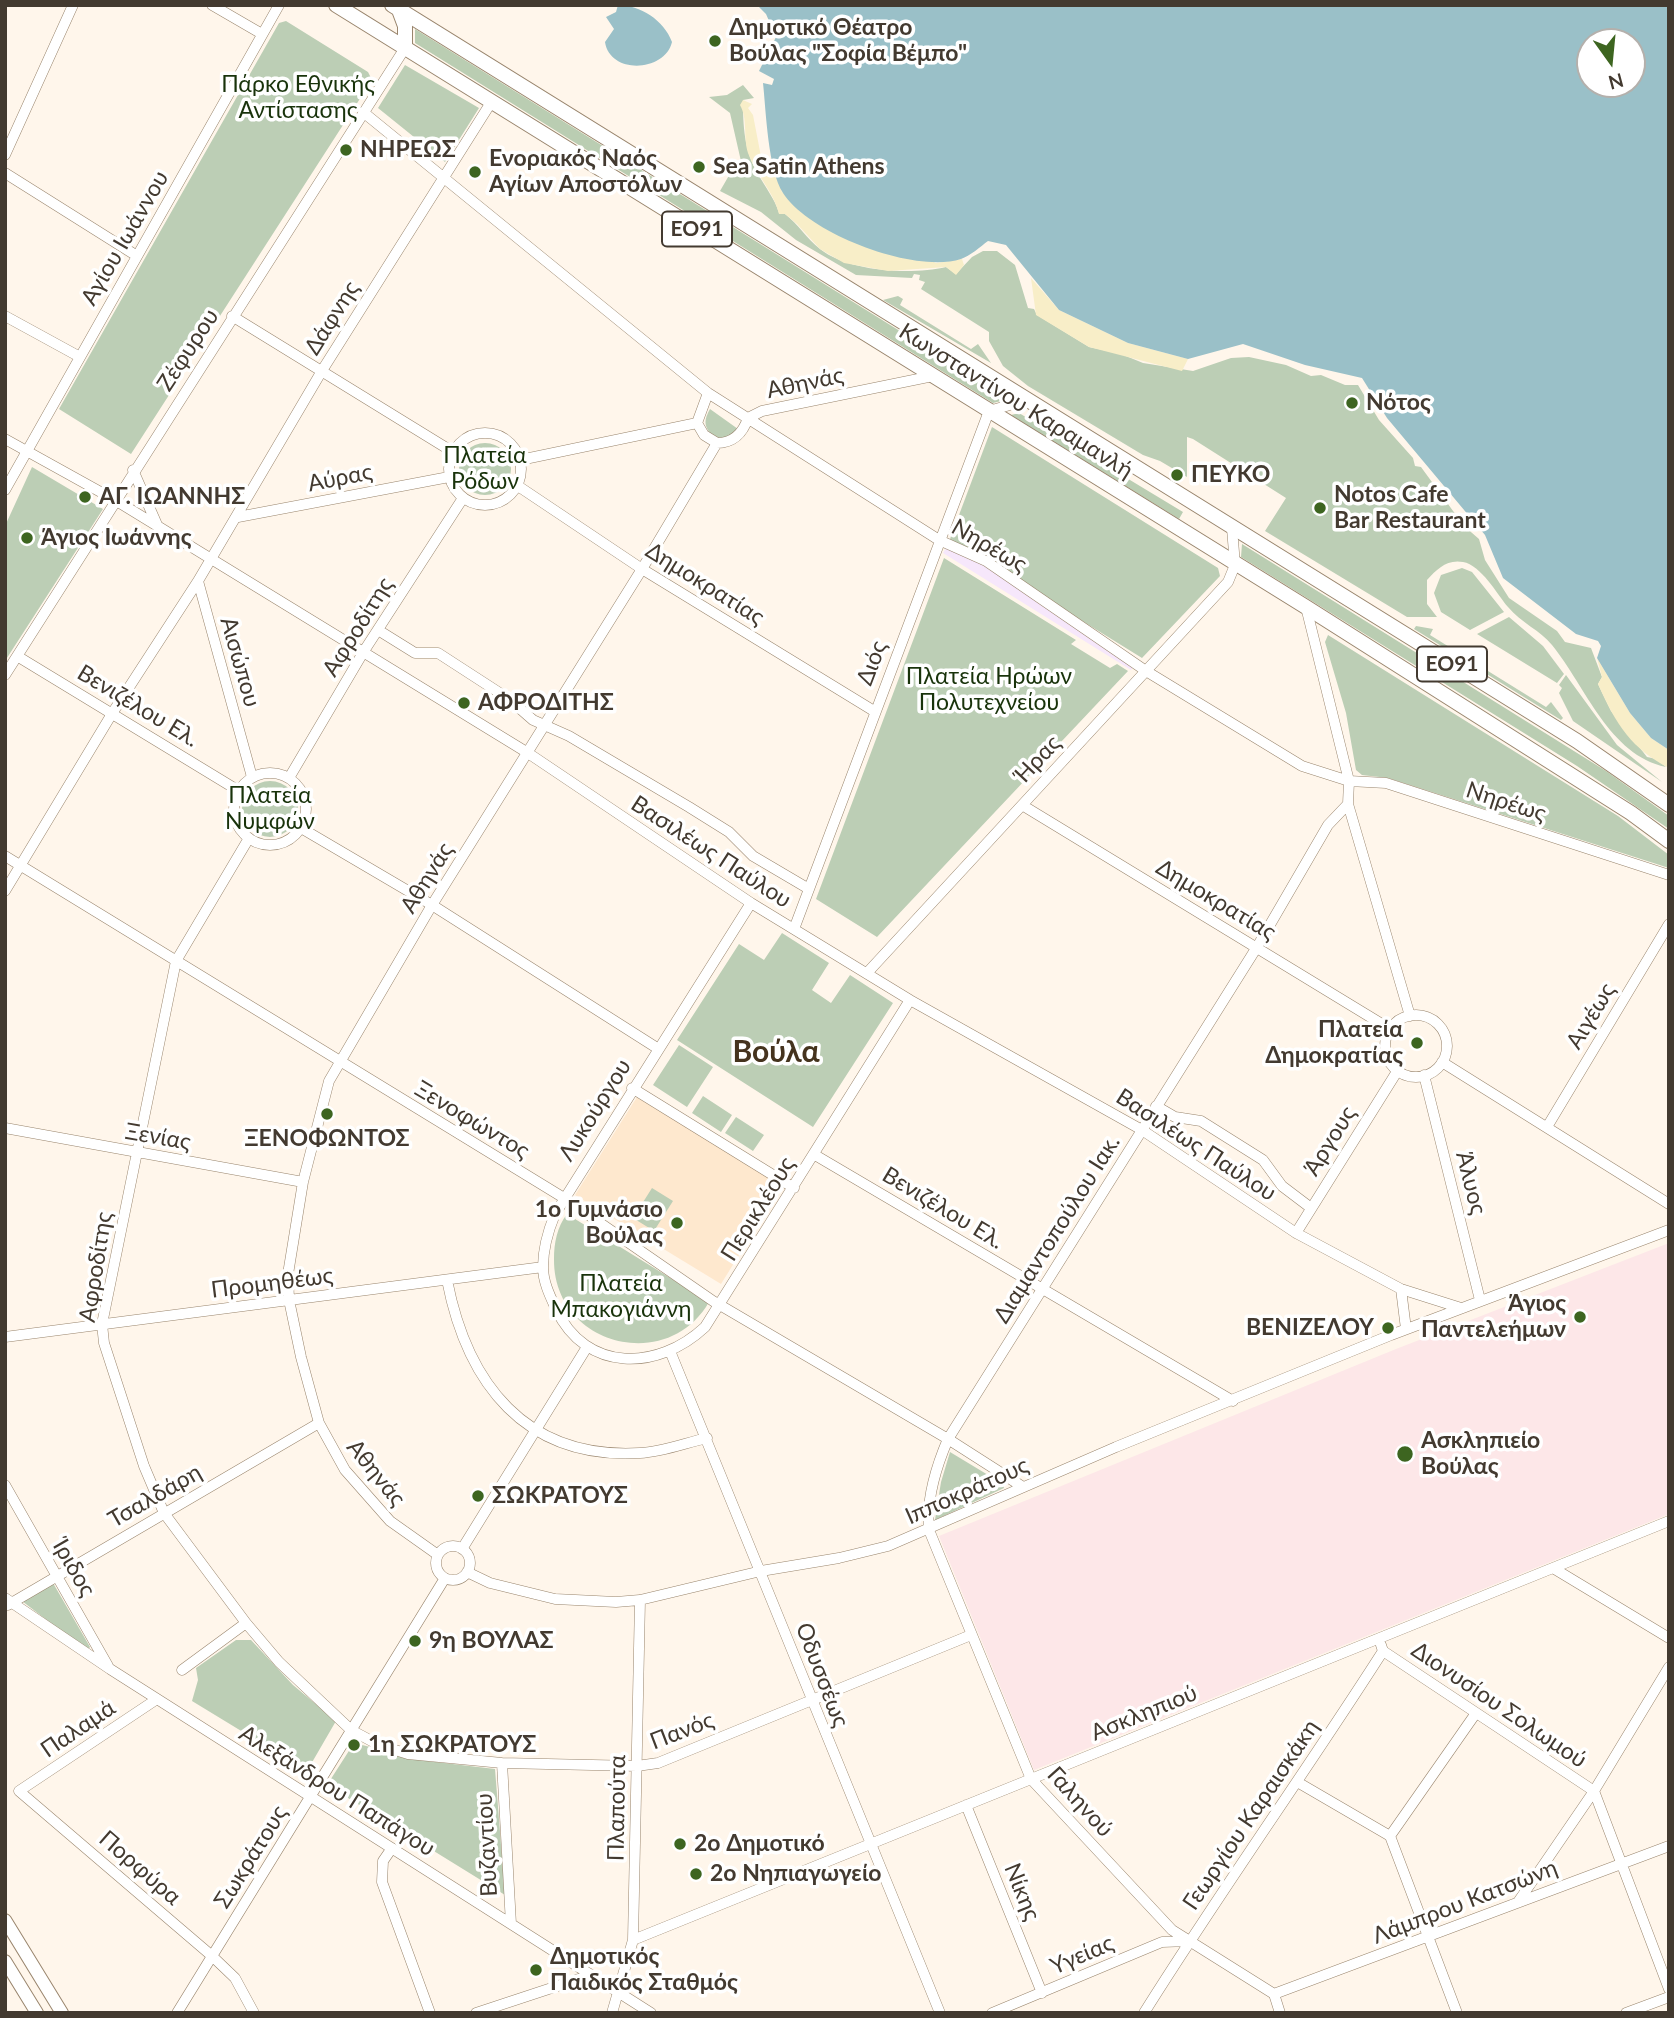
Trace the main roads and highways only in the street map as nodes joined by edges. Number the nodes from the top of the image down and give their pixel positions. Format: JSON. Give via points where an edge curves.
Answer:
{"nodes":[{"id":1,"x":336,"y":5,"type":"edge"},
{"id":2,"x":395,"y":8,"type":"edge"},
{"id":3,"x":405,"y":48,"type":"junction"},
{"id":4,"x":1669,"y":805,"type":"edge"},
{"id":5,"x":1669,"y":841,"type":"edge"},
{"id":6,"x":5,"y":1920,"type":"edge"},
{"id":7,"x":5,"y":1961,"type":"edge"},
{"id":8,"x":37,"y":2013,"type":"edge"},
{"id":9,"x":62,"y":2013,"type":"edge"}],
"edges":[{"from":1,"to":3,"type":"highway","name":"Κωνσταντίνου Καραμανλή","number":"ΕΟ91"},
{"from":2,"to":3,"type":"highway","via":[[405,26]]},
{"from":2,"to":4,"type":"highway","name":"Κωνσταντίνου Καραμανλή","number":"ΕΟ91","via":[[1577,741]]},
{"from":3,"to":5,"type":"highway","name":"Κωνσταντίνου Καραμανλή","number":"ΕΟ91","via":[[1306,607]]},
{"from":6,"to":9,"type":"main road"},
{"from":7,"to":8,"type":"main road"}]}
